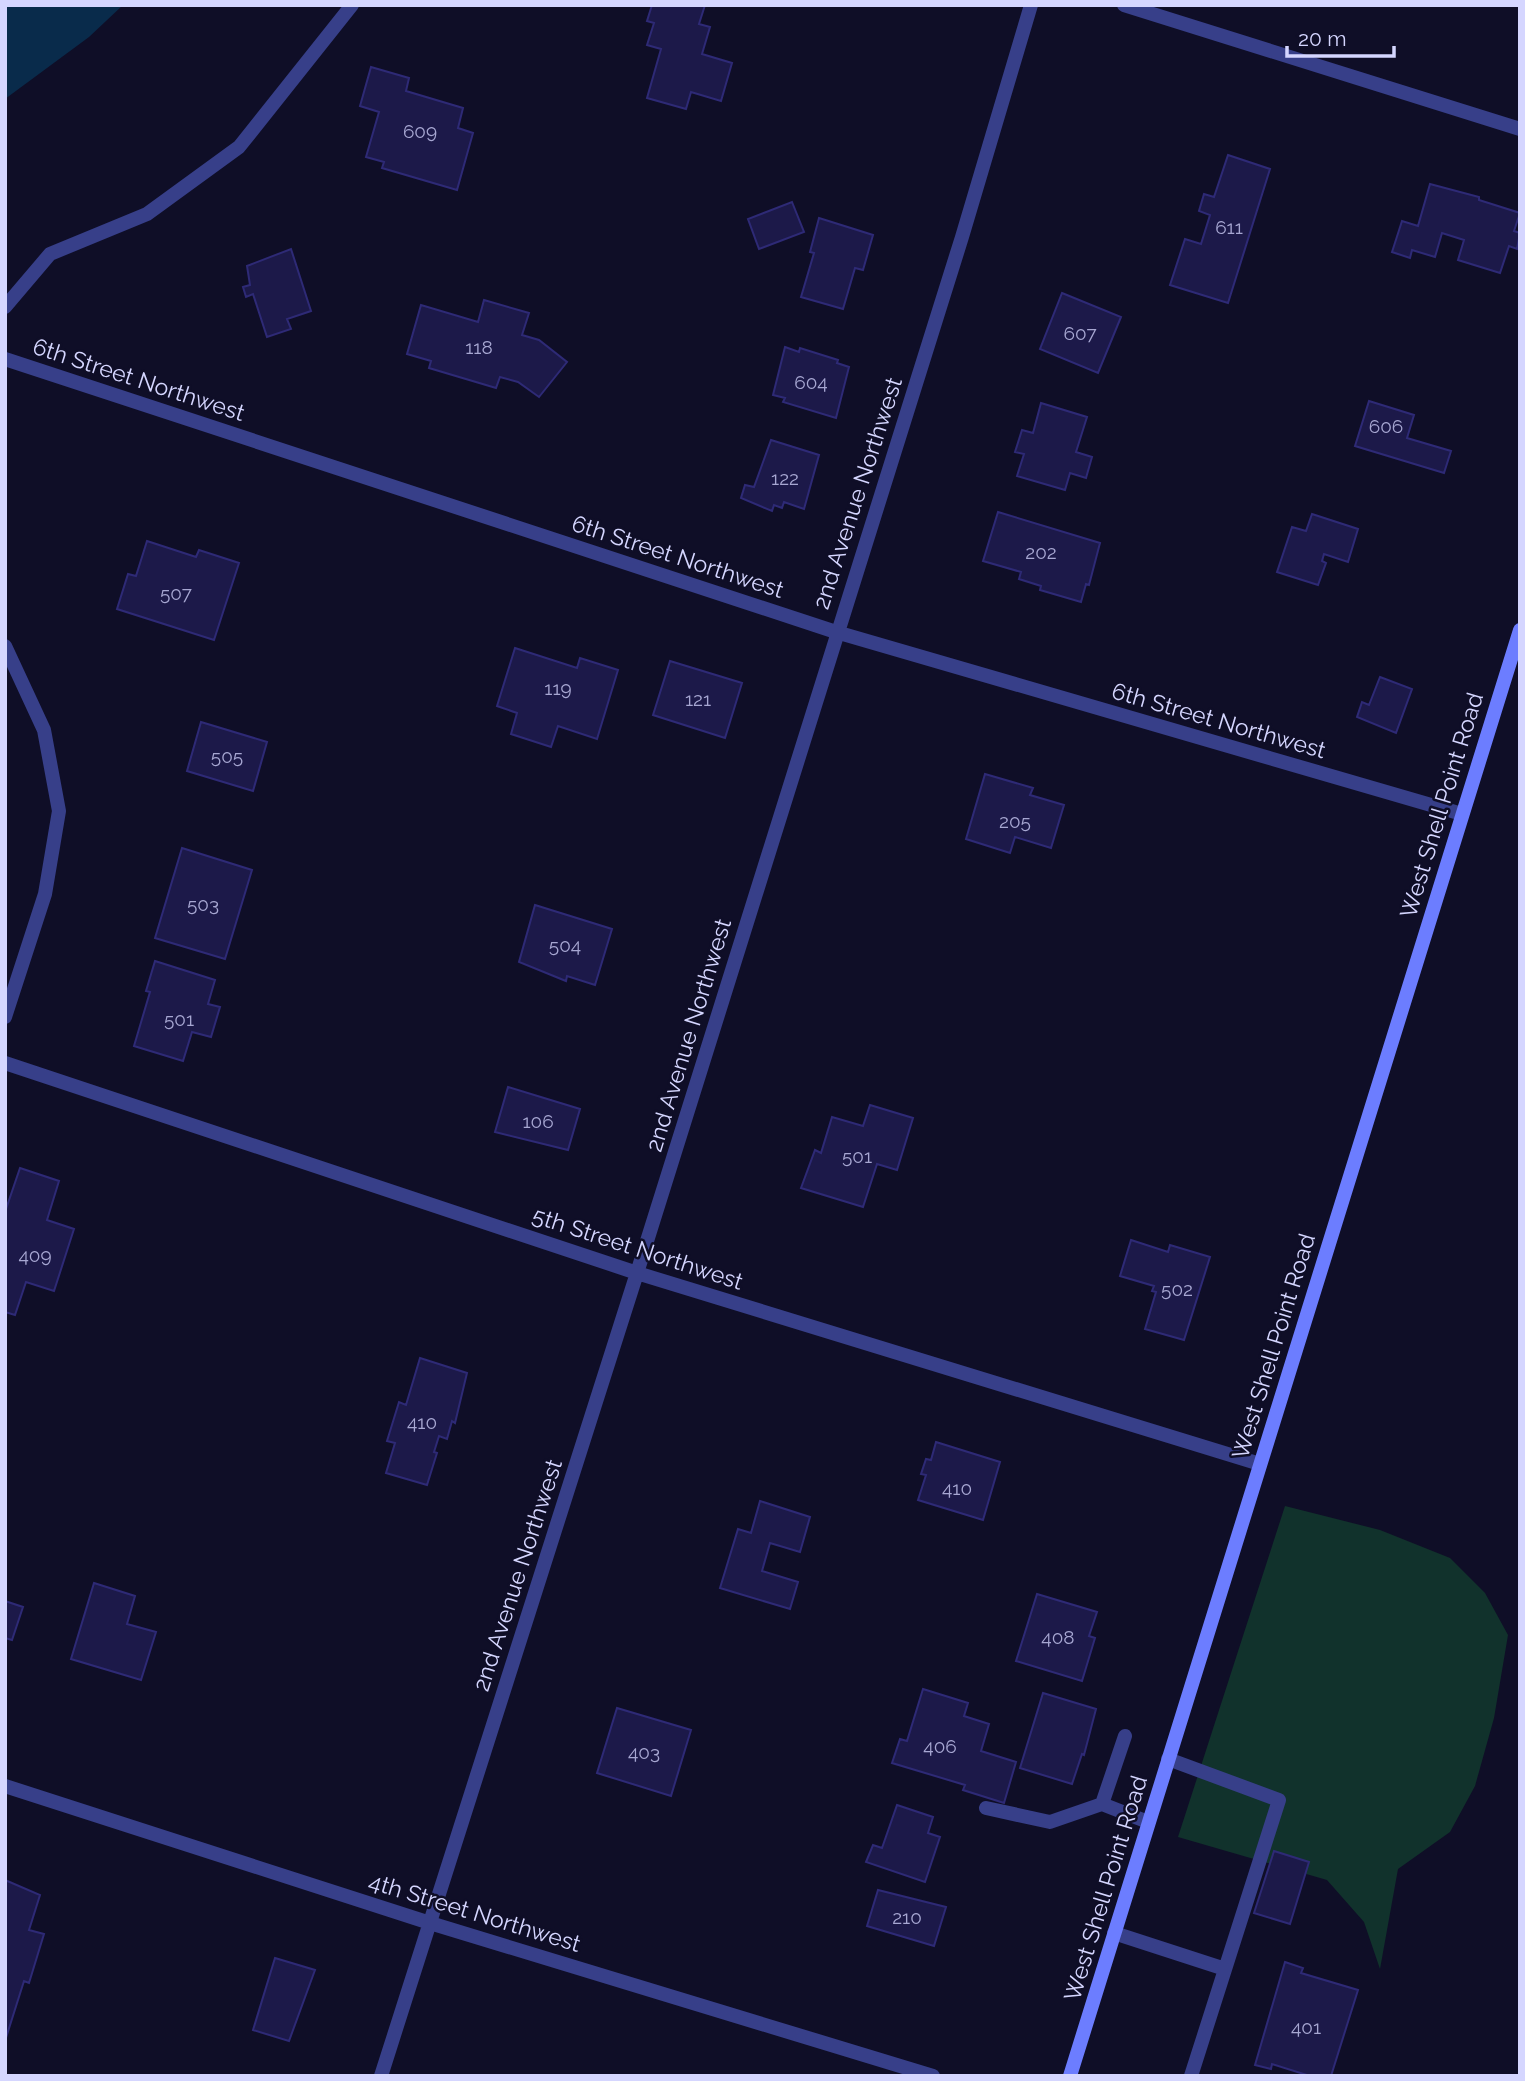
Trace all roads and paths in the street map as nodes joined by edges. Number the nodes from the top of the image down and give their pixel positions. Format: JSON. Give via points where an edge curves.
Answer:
{"nodes":[{"id":1,"x":352,"y":5,"type":"edge"},
{"id":2,"x":1031,"y":5,"type":"edge"},
{"id":3,"x":1124,"y":5,"type":"edge"},
{"id":4,"x":1520,"y":129,"type":"edge"},
{"id":5,"x":5,"y":307,"type":"edge"},
{"id":6,"x":5,"y":359,"type":"edge"},
{"id":7,"x":1520,"y":630,"type":"edge"},
{"id":8,"x":836,"y":632,"type":"junction"},
{"id":9,"x":5,"y":646,"type":"edge"},
{"id":10,"x":1462,"y":814,"type":"junction"},
{"id":11,"x":5,"y":1017,"type":"edge"},
{"id":12,"x":5,"y":1063,"type":"edge"},
{"id":13,"x":637,"y":1273,"type":"junction"},
{"id":14,"x":1259,"y":1464,"type":"junction"},
{"id":15,"x":1125,"y":1736,"type":"dead end"},
{"id":16,"x":1168,"y":1759,"type":"junction"},
{"id":17,"x":5,"y":1786,"type":"edge"},
{"id":18,"x":1102,"y":1804,"type":"junction"},
{"id":19,"x":986,"y":1808,"type":"dead end"},
{"id":20,"x":1148,"y":1822,"type":"junction"},
{"id":21,"x":430,"y":1923,"type":"junction"},
{"id":22,"x":1114,"y":1933,"type":"junction"},
{"id":23,"x":1226,"y":1969,"type":"junction"},
{"id":24,"x":381,"y":2076,"type":"edge"},
{"id":25,"x":933,"y":2076,"type":"edge"},
{"id":26,"x":1070,"y":2076,"type":"edge"},
{"id":27,"x":1191,"y":2076,"type":"edge"}],
"edges":[{"from":1,"to":5,"type":"street","via":[[239,147],[147,214],[50,254]]},
{"from":2,"to":8,"type":"street","name":"2nd Avenue Northwest"},
{"from":3,"to":4,"type":"street"},
{"from":6,"to":8,"type":"street","name":"6th Street Northwest"},
{"from":7,"to":10,"type":"street","name":"West Shell Point Road"},
{"from":8,"to":10,"type":"street","name":"6th Street Northwest"},
{"from":8,"to":13,"type":"street","name":"2nd Avenue Northwest"},
{"from":9,"to":11,"type":"street","via":[[44,730],[59,811],[45,894]]},
{"from":10,"to":14,"type":"street","name":"West Shell Point Road"},
{"from":12,"to":13,"type":"street","name":"5th Street Northwest"},
{"from":13,"to":14,"type":"street","name":"5th Street Northwest"},
{"from":13,"to":21,"type":"street","name":"2nd Avenue Northwest"},
{"from":14,"to":16,"type":"street","name":"West Shell Point Road"},
{"from":15,"to":18,"type":"street"},
{"from":16,"to":20,"type":"street","name":"West Shell Point Road"},
{"from":16,"to":23,"type":"street","via":[[1279,1801]]},
{"from":17,"to":21,"type":"street","name":"4th Street Northwest"},
{"from":18,"to":19,"type":"street","via":[[1050,1822]]},
{"from":18,"to":20,"type":"street"},
{"from":20,"to":22,"type":"street","name":"West Shell Point Road"},
{"from":21,"to":24,"type":"street","name":"2nd Avenue Northwest"},
{"from":21,"to":25,"type":"street","name":"4th Street Northwest"},
{"from":22,"to":23,"type":"street"},
{"from":22,"to":26,"type":"street","name":"West Shell Point Road"},
{"from":23,"to":27,"type":"street"}]}
